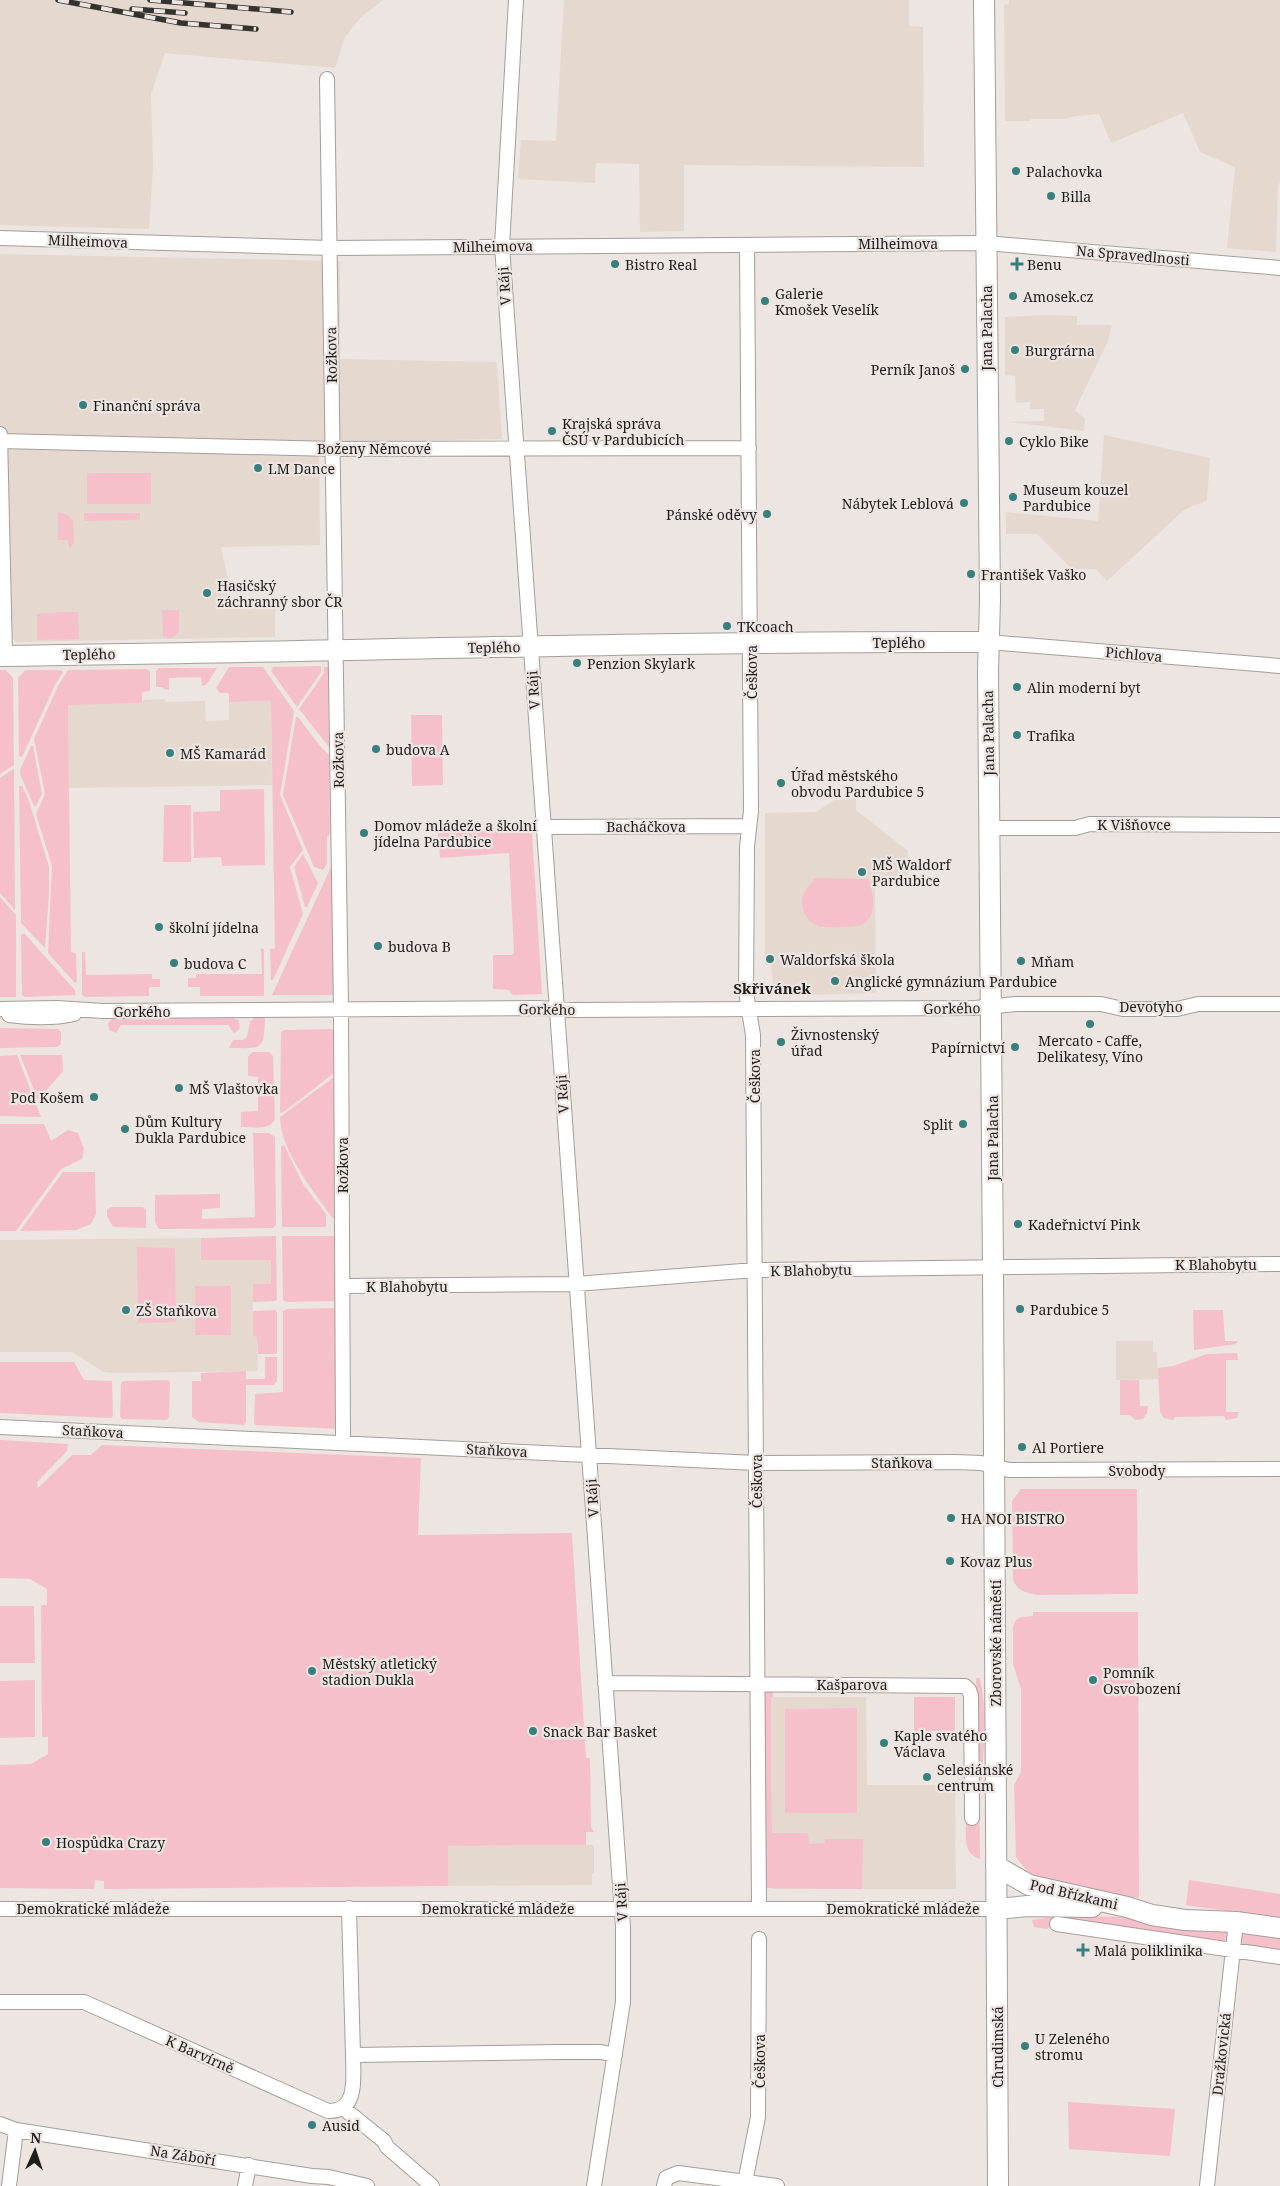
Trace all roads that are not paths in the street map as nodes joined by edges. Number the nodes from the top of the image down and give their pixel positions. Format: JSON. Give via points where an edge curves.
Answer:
{"nodes":[{"id":1,"x":516,"y":0,"type":"edge"},
{"id":2,"x":984,"y":0,"type":"edge"},
{"id":3,"x":327,"y":78,"type":"dead end"},
{"id":4,"x":0,"y":238,"type":"edge"},
{"id":5,"x":986,"y":243,"type":"junction"},
{"id":6,"x":748,"y":245,"type":"junction"},
{"id":7,"x":502,"y":246,"type":"junction"},
{"id":8,"x":330,"y":248,"type":"junction"},
{"id":9,"x":1280,"y":268,"type":"edge"},
{"id":10,"x":0,"y":431,"type":"edge"},
{"id":11,"x":0,"y":441,"type":"edge"},
{"id":12,"x":516,"y":448,"type":"junction"},
{"id":13,"x":749,"y":448,"type":"junction"},
{"id":14,"x":333,"y":449,"type":"junction"},
{"id":15,"x":2,"y":623,"type":"edge"},
{"id":16,"x":988,"y":642,"type":"junction"},
{"id":17,"x":751,"y":643,"type":"junction"},
{"id":18,"x":530,"y":646,"type":"junction"},
{"id":19,"x":336,"y":651,"type":"junction"},
{"id":20,"x":2,"y":656,"type":"edge"},
{"id":21,"x":1280,"y":666,"type":"edge"},
{"id":22,"x":1280,"y":825,"type":"edge"},
{"id":23,"x":749,"y":826,"type":"junction"},
{"id":24,"x":543,"y":827,"type":"junction"},
{"id":25,"x":990,"y":828,"type":"junction"},
{"id":26,"x":1280,"y":1004,"type":"edge"},
{"id":27,"x":991,"y":1007,"type":"junction"},
{"id":28,"x":0,"y":1009,"type":"edge"},
{"id":29,"x":341,"y":1009,"type":"junction"},
{"id":30,"x":556,"y":1009,"type":"junction"},
{"id":31,"x":750,"y":1010,"type":"junction"},
{"id":32,"x":102,"y":1011,"type":"junction"},
{"id":33,"x":0,"y":1014,"type":"edge"},
{"id":34,"x":1280,"y":1264,"type":"edge"},
{"id":35,"x":993,"y":1268,"type":"junction"},
{"id":36,"x":755,"y":1270,"type":"junction"},
{"id":37,"x":576,"y":1284,"type":"junction"},
{"id":38,"x":343,"y":1286,"type":"junction"},
{"id":39,"x":0,"y":1426,"type":"edge"},
{"id":40,"x":344,"y":1442,"type":"junction"},
{"id":41,"x":589,"y":1455,"type":"junction"},
{"id":42,"x":756,"y":1463,"type":"junction"},
{"id":43,"x":995,"y":1467,"type":"junction"},
{"id":44,"x":1280,"y":1470,"type":"edge"},
{"id":45,"x":605,"y":1683,"type":"junction"},
{"id":46,"x":757,"y":1684,"type":"junction"},
{"id":47,"x":972,"y":1818,"type":"dead end"},
{"id":48,"x":996,"y":1866,"type":"junction"},
{"id":49,"x":1127,"y":1907,"type":"junction"},
{"id":50,"x":349,"y":1908,"type":"junction"},
{"id":51,"x":622,"y":1908,"type":"junction"},
{"id":52,"x":759,"y":1908,"type":"junction"},
{"id":53,"x":0,"y":1909,"type":"edge"},
{"id":54,"x":996,"y":1909,"type":"junction"},
{"id":55,"x":1236,"y":1922,"type":"junction"},
{"id":56,"x":1057,"y":1924,"type":"dead end"},
{"id":57,"x":1280,"y":1928,"type":"edge"},
{"id":58,"x":759,"y":1939,"type":"dead end"},
{"id":59,"x":1232,"y":1950,"type":"junction"},
{"id":60,"x":1280,"y":1957,"type":"edge"},
{"id":61,"x":0,"y":2002,"type":"edge"},
{"id":62,"x":354,"y":2055,"type":"junction"},
{"id":63,"x":615,"y":2055,"type":"junction"},
{"id":64,"x":343,"y":2108,"type":"junction"},
{"id":65,"x":0,"y":2124,"type":"edge"},
{"id":66,"x":16,"y":2130,"type":"junction"},
{"id":67,"x":248,"y":2165,"type":"junction"},
{"id":68,"x":745,"y":2182,"type":"junction"},
{"id":69,"x":9,"y":2186,"type":"edge"},
{"id":70,"x":245,"y":2186,"type":"edge"},
{"id":71,"x":367,"y":2186,"type":"edge"},
{"id":72,"x":432,"y":2186,"type":"edge"},
{"id":73,"x":594,"y":2186,"type":"edge"},
{"id":74,"x":664,"y":2186,"type":"edge"},
{"id":75,"x":777,"y":2186,"type":"edge"},
{"id":76,"x":998,"y":2186,"type":"edge"},
{"id":77,"x":1207,"y":2186,"type":"edge"}],
"edges":[{"from":1,"to":7,"type":"street","name":"V Ráji"},
{"from":2,"to":5,"type":"main road","name":"Jana Palacha"},
{"from":3,"to":8,"type":"street","name":"Rožkova"},
{"from":4,"to":8,"type":"street","name":"Milheimova"},
{"from":5,"to":6,"type":"street","name":"Milheimova"},
{"from":5,"to":9,"type":"street","name":"Na Spravedlnosti"},
{"from":5,"to":16,"type":"main road","name":"Jana Palacha"},
{"from":6,"to":7,"type":"street","name":"Milheimova"},
{"from":6,"to":13,"type":"street","name":"Češkova"},
{"from":7,"to":8,"type":"street","name":"Milheimova"},
{"from":7,"to":12,"type":"street","name":"V Ráji"},
{"from":8,"to":14,"type":"street","name":"Rožkova"},
{"from":10,"to":11,"type":"street"},
{"from":11,"to":14,"type":"street","name":"Boženy Němcové"},
{"from":11,"to":15,"type":"street"},
{"from":12,"to":13,"type":"street","name":"Boženy Němcové"},
{"from":12,"to":14,"type":"street","name":"Boženy Němcové"},
{"from":12,"to":18,"type":"street","name":"V Ráji"},
{"from":13,"to":17,"type":"street","name":"Češkova"},
{"from":14,"to":19,"type":"street","name":"Rožkova"},
{"from":15,"to":20,"type":"street"},
{"from":16,"to":17,"type":"main road","name":"Teplého"},
{"from":16,"to":21,"type":"street","name":"Pichlova"},
{"from":16,"to":25,"type":"main road","name":"Jana Palacha"},
{"from":17,"to":18,"type":"main road","name":"Teplého"},
{"from":17,"to":23,"type":"street","name":"Češkova"},
{"from":18,"to":19,"type":"main road","name":"Teplého"},
{"from":18,"to":24,"type":"street","name":"V Ráji"},
{"from":19,"to":20,"type":"main road","name":"Teplého"},
{"from":19,"to":29,"type":"street","name":"Rožkova"},
{"from":22,"to":25,"type":"street","name":"K Višňovce","via":[[1090,824],[1075,828]]},
{"from":23,"to":24,"type":"street","name":"Bacháčkova"},
{"from":23,"to":31,"type":"street","name":"Češkova","via":[[746,992]]},
{"from":24,"to":30,"type":"street","name":"V Ráji"},
{"from":25,"to":27,"type":"main road","name":"Jana Palacha"},
{"from":26,"to":27,"type":"street","name":"Devotyho","via":[[1198,1004],[1177,1009],[1123,1009],[1101,1004]]},
{"from":27,"to":31,"type":"street","name":"Gorkého"},
{"from":27,"to":35,"type":"main road","name":"Jana Palacha"},
{"from":28,"to":32,"type":"street","name":"Gorkého"},
{"from":29,"to":30,"type":"street","name":"Gorkého"},
{"from":29,"to":32,"type":"street","name":"Gorkého"},
{"from":29,"to":38,"type":"street","name":"Rožkova"},
{"from":30,"to":31,"type":"street","name":"Gorkého"},
{"from":30,"to":37,"type":"street","name":"V Ráji"},
{"from":31,"to":36,"type":"street","name":"Češkova","via":[[753,1034]]},
{"from":32,"to":33,"type":"street","name":"Gorkého","via":[[28,1018]]},
{"from":34,"to":35,"type":"street","name":"K Blahobytu"},
{"from":35,"to":36,"type":"street","name":"K Blahobytu"},
{"from":35,"to":43,"type":"main road","name":"Jana Palacha"},
{"from":36,"to":37,"type":"street","name":"K Blahobytu"},
{"from":36,"to":42,"type":"street","name":"Češkova"},
{"from":37,"to":38,"type":"street","name":"K Blahobytu"},
{"from":37,"to":41,"type":"street","name":"V Ráji"},
{"from":38,"to":40,"type":"street","name":"Rožkova"},
{"from":39,"to":40,"type":"street","name":"Staňkova"},
{"from":40,"to":41,"type":"street","name":"Staňkova"},
{"from":41,"to":42,"type":"street","name":"Staňkova"},
{"from":41,"to":45,"type":"street","name":"V Ráji"},
{"from":42,"to":43,"type":"street","name":"Staňkova","via":[[956,1462]]},
{"from":42,"to":46,"type":"street","name":"Češkova"},
{"from":43,"to":44,"type":"street","name":"Svobody","via":[[1009,1470]]},
{"from":43,"to":48,"type":"main road","name":"Zborovské náměstí"},
{"from":45,"to":46,"type":"street","name":"Kašparova"},
{"from":45,"to":51,"type":"street","name":"V Ráji"},
{"from":46,"to":47,"type":"street","name":"Kašparova","via":[[967,1687],[970,1696]]},
{"from":46,"to":52,"type":"street","name":"Češkova"},
{"from":48,"to":49,"type":"main road","name":"Pod Břízkami","via":[[1028,1884]]},
{"from":48,"to":54,"type":"main road","name":"Zborovské náměstí"},
{"from":49,"to":54,"type":"main road","name":"Pod Břízkami","via":[[1028,1906]]},
{"from":49,"to":55,"type":"main road","name":"Pod Břízkami","via":[[1178,1919]]},
{"from":50,"to":51,"type":"street","name":"Demokratické mládeže"},
{"from":50,"to":53,"type":"street","name":"Demokratické mládeže"},
{"from":50,"to":62,"type":"street"},
{"from":51,"to":52,"type":"street","name":"Demokratické mládeže"},
{"from":51,"to":63,"type":"street","name":"V Ráji","via":[[623,1990]]},
{"from":52,"to":54,"type":"street","name":"Demokratické mládeže"},
{"from":54,"to":76,"type":"main road","name":"Chrudimská"},
{"from":55,"to":57,"type":"main road","name":"Pod Břízkami"},
{"from":55,"to":59,"type":"street","name":"Dražkovická"},
{"from":56,"to":59,"type":"street","name":"Pod Břízkami"},
{"from":58,"to":68,"type":"street","name":"Češkova","via":[[759,2109]]},
{"from":59,"to":60,"type":"street","name":"Pod Břízkami"},
{"from":59,"to":77,"type":"street","name":"Dražkovická"},
{"from":61,"to":64,"type":"street","name":"K Barvírně","via":[[84,2002],[322,2109],[334,2111]]},
{"from":62,"to":63,"type":"street","via":[[559,2052]]},
{"from":62,"to":64,"type":"street","via":[[353,2092]]},
{"from":63,"to":73,"type":"street","name":"V Ráji"},
{"from":64,"to":72,"type":"street"},
{"from":65,"to":66,"type":"street","name":"Na Záboří"},
{"from":66,"to":67,"type":"street","name":"Na Záboří"},
{"from":66,"to":69,"type":"street"},
{"from":67,"to":70,"type":"street"},
{"from":67,"to":71,"type":"street","name":"Na Záboří"},
{"from":68,"to":74,"type":"street","via":[[678,2173],[666,2178]]},
{"from":68,"to":75,"type":"street"}]}
